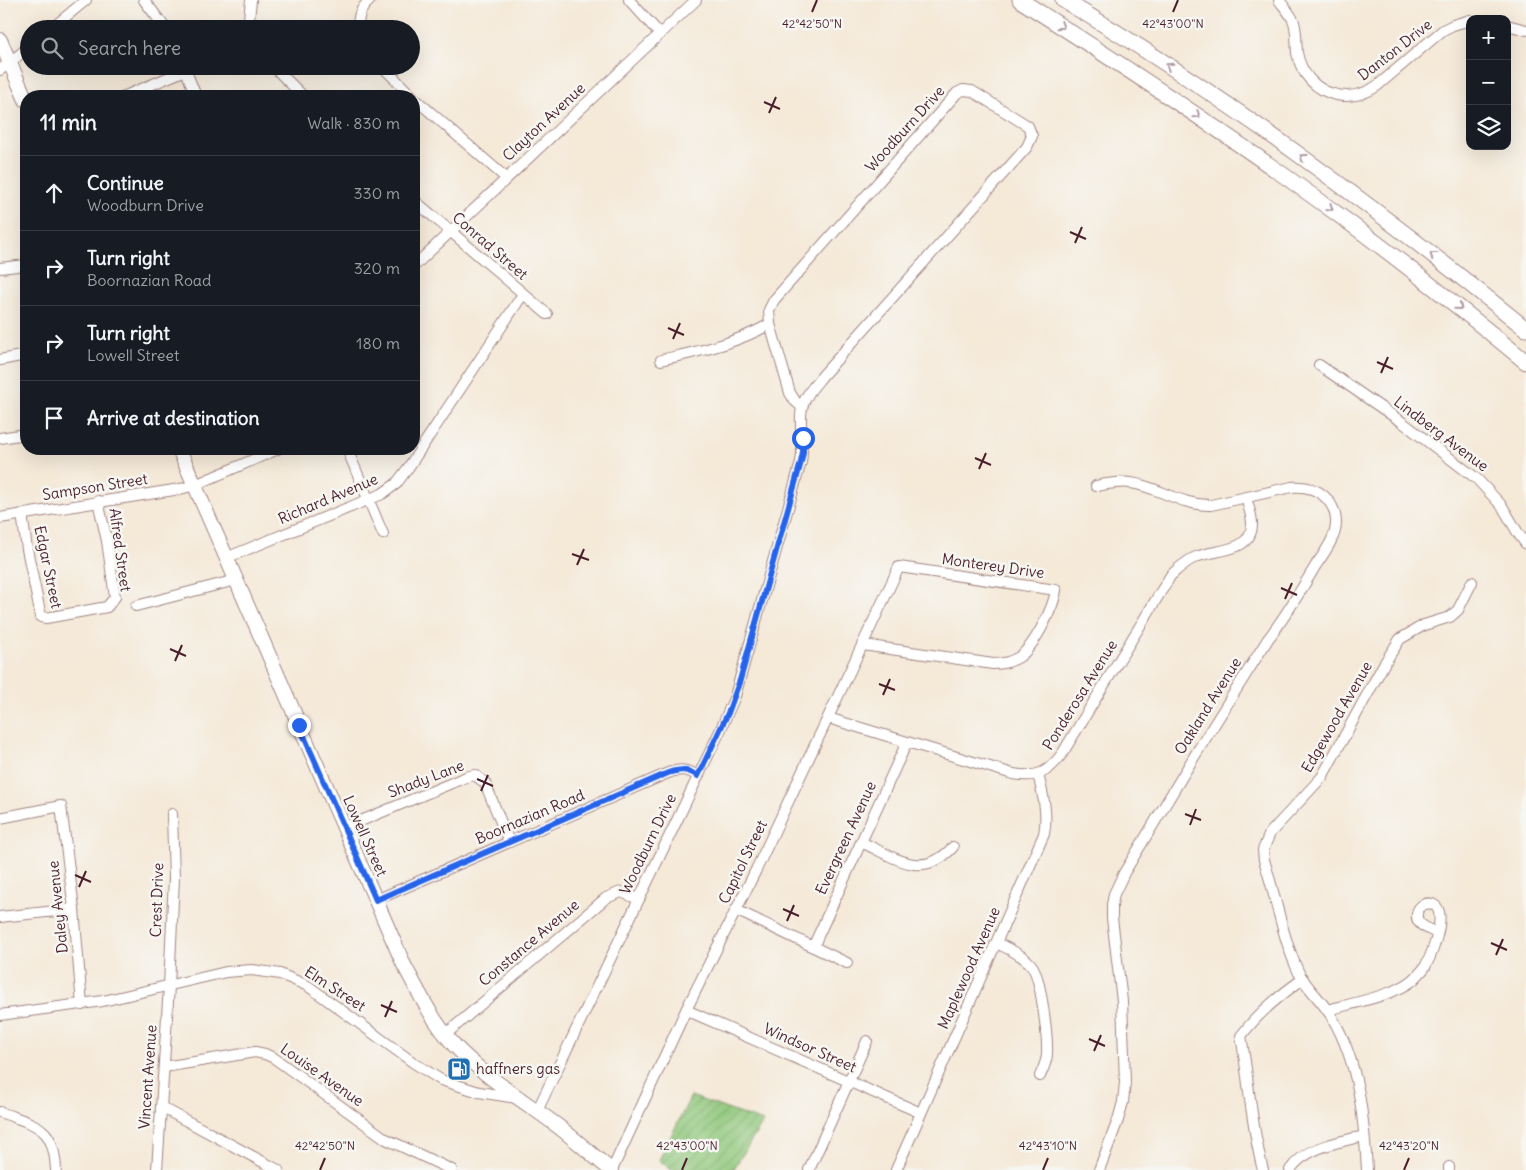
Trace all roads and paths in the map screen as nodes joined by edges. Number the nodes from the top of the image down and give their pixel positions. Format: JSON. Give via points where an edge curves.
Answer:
{"nodes":[{"id":1,"x":86,"y":0,"type":"edge"},
{"id":2,"x":144,"y":0,"type":"edge"},
{"id":3,"x":252,"y":0,"type":"edge"},
{"id":4,"x":370,"y":0,"type":"edge"},
{"id":5,"x":629,"y":0,"type":"edge"},
{"id":6,"x":696,"y":0,"type":"edge"},
{"id":7,"x":1020,"y":0,"type":"edge"},
{"id":8,"x":1063,"y":0,"type":"edge"},
{"id":9,"x":1279,"y":0,"type":"edge"},
{"id":10,"x":62,"y":20,"type":"edge"},
{"id":11,"x":159,"y":20,"type":"edge"},
{"id":12,"x":249,"y":20,"type":"edge"},
{"id":13,"x":358,"y":20,"type":"edge"},
{"id":14,"x":1466,"y":21,"type":"edge"},
{"id":15,"x":1511,"y":27,"type":"edge"},
{"id":16,"x":1526,"y":30,"type":"edge"},
{"id":17,"x":660,"y":34,"type":"junction"},
{"id":18,"x":0,"y":40,"type":"edge"},
{"id":19,"x":20,"y":54,"type":"edge"},
{"id":20,"x":5,"y":66,"type":"edge"},
{"id":21,"x":172,"y":75,"type":"edge"},
{"id":22,"x":190,"y":75,"type":"edge"},
{"id":23,"x":282,"y":75,"type":"edge"},
{"id":24,"x":391,"y":75,"type":"edge"},
{"id":25,"x":20,"y":90,"type":"edge"},
{"id":26,"x":138,"y":90,"type":"edge"},
{"id":27,"x":194,"y":90,"type":"edge"},
{"id":28,"x":297,"y":90,"type":"edge"},
{"id":29,"x":406,"y":90,"type":"edge"},
{"id":30,"x":420,"y":103,"type":"edge"},
{"id":31,"x":506,"y":178,"type":"junction"},
{"id":32,"x":420,"y":205,"type":"edge"},
{"id":33,"x":450,"y":232,"type":"junction"},
{"id":34,"x":420,"y":260,"type":"edge"},
{"id":35,"x":20,"y":265,"type":"edge"},
{"id":36,"x":0,"y":268,"type":"edge"},
{"id":37,"x":524,"y":294,"type":"junction"},
{"id":38,"x":547,"y":314,"type":"dead end"},
{"id":39,"x":770,"y":324,"type":"junction"},
{"id":40,"x":1526,"y":329,"type":"edge"},
{"id":41,"x":20,"y":356,"type":"edge"},
{"id":42,"x":0,"y":360,"type":"edge"},
{"id":43,"x":661,"y":360,"type":"dead end"},
{"id":44,"x":1526,"y":362,"type":"edge"},
{"id":45,"x":1319,"y":365,"type":"dead end"},
{"id":46,"x":802,"y":408,"type":"junction"},
{"id":47,"x":20,"y":435,"type":"edge"},
{"id":48,"x":0,"y":438,"type":"edge"},
{"id":49,"x":420,"y":449,"type":"edge"},
{"id":50,"x":182,"y":455,"type":"edge"},
{"id":51,"x":264,"y":455,"type":"edge"},
{"id":52,"x":349,"y":455,"type":"edge"},
{"id":53,"x":416,"y":455,"type":"edge"},
{"id":54,"x":195,"y":485,"type":"junction"},
{"id":55,"x":1096,"y":486,"type":"dead end"},
{"id":56,"x":1246,"y":498,"type":"junction"},
{"id":57,"x":368,"y":499,"type":"junction"},
{"id":58,"x":98,"y":501,"type":"junction"},
{"id":59,"x":22,"y":514,"type":"junction"},
{"id":60,"x":0,"y":518,"type":"edge"},
{"id":61,"x":383,"y":534,"type":"dead end"},
{"id":62,"x":1526,"y":544,"type":"edge"},
{"id":63,"x":226,"y":558,"type":"junction"},
{"id":64,"x":899,"y":567,"type":"joint"},
{"id":65,"x":236,"y":580,"type":"junction"},
{"id":66,"x":1472,"y":582,"type":"dead end"},
{"id":67,"x":111,"y":603,"type":"joint"},
{"id":68,"x":136,"y":606,"type":"dead end"},
{"id":69,"x":862,"y":645,"type":"junction"},
{"id":70,"x":828,"y":718,"type":"junction"},
{"id":71,"x":907,"y":742,"type":"junction"},
{"id":72,"x":1038,"y":774,"type":"junction"},
{"id":73,"x":698,"y":776,"type":"junction"},
{"id":74,"x":172,"y":814,"type":"dead end"},
{"id":75,"x":0,"y":818,"type":"edge"},
{"id":76,"x":344,"y":828,"type":"junction"},
{"id":77,"x":509,"y":842,"type":"junction"},
{"id":78,"x":861,"y":842,"type":"junction"},
{"id":79,"x":954,"y":847,"type":"dead end"},
{"id":80,"x":639,"y":899,"type":"junction"},
{"id":81,"x":376,"y":900,"type":"junction"},
{"id":82,"x":74,"y":909,"type":"junction"},
{"id":83,"x":736,"y":910,"type":"junction"},
{"id":84,"x":0,"y":918,"type":"edge"},
{"id":85,"x":1437,"y":933,"type":"dead end"},
{"id":86,"x":997,"y":943,"type":"junction"},
{"id":87,"x":813,"y":946,"type":"junction"},
{"id":88,"x":847,"y":963,"type":"dead end"},
{"id":89,"x":1303,"y":979,"type":"junction"},
{"id":90,"x":169,"y":986,"type":"junction"},
{"id":91,"x":82,"y":1005,"type":"junction"},
{"id":92,"x":686,"y":1010,"type":"junction"},
{"id":93,"x":1327,"y":1010,"type":"junction"},
{"id":94,"x":0,"y":1015,"type":"edge"},
{"id":95,"x":446,"y":1034,"type":"junction"},
{"id":96,"x":868,"y":1041,"type":"dead end"},
{"id":97,"x":164,"y":1067,"type":"junction"},
{"id":98,"x":1040,"y":1076,"type":"dead end"},
{"id":99,"x":849,"y":1082,"type":"junction"},
{"id":100,"x":520,"y":1099,"type":"junction"},
{"id":101,"x":161,"y":1107,"type":"junction"},
{"id":102,"x":537,"y":1110,"type":"junction"},
{"id":103,"x":0,"y":1112,"type":"edge"},
{"id":104,"x":921,"y":1113,"type":"junction"},
{"id":105,"x":1364,"y":1136,"type":"junction"},
{"id":106,"x":56,"y":1170,"type":"edge"},
{"id":107,"x":157,"y":1170,"type":"edge"},
{"id":108,"x":278,"y":1170,"type":"edge"},
{"id":109,"x":452,"y":1170,"type":"edge"},
{"id":110,"x":611,"y":1170,"type":"edge"},
{"id":111,"x":809,"y":1170,"type":"edge"},
{"id":112,"x":896,"y":1170,"type":"edge"},
{"id":113,"x":1099,"y":1170,"type":"edge"},
{"id":114,"x":1263,"y":1170,"type":"edge"},
{"id":115,"x":1290,"y":1170,"type":"edge"},
{"id":116,"x":1367,"y":1170,"type":"edge"}],
"edges":[{"from":1,"to":10,"type":"street"},
{"from":2,"to":11,"type":"street"},
{"from":3,"to":12,"type":"street"},
{"from":4,"to":13,"type":"street","via":[[361,9]]},
{"from":5,"to":17,"type":"street"},
{"from":6,"to":17,"type":"street","name":"Clayton Avenue"},
{"from":7,"to":44,"type":"highway","one_way":true,"via":[[1180,104],[1338,214]]},
{"from":40,"to":8,"type":"highway","one_way":true,"via":[[1425,248],[1292,149]]},
{"from":9,"to":14,"type":"street","name":"Danton Drive","via":[[1291,15],[1303,70],[1317,87],[1335,95],[1368,92],[1443,30]]},
{"from":15,"to":16,"type":"street"},
{"from":17,"to":31,"type":"street","name":"Clayton Avenue"},
{"from":18,"to":20,"type":"main road"},
{"from":19,"to":20,"type":"street"},
{"from":20,"to":25,"type":"main road"},
{"from":21,"to":26,"type":"street"},
{"from":22,"to":27,"type":"street"},
{"from":23,"to":28,"type":"street"},
{"from":24,"to":29,"type":"street"},
{"from":30,"to":31,"type":"street"},
{"from":31,"to":33,"type":"street","name":"Clayton Avenue"},
{"from":32,"to":33,"type":"street","name":"Conrad Street"},
{"from":33,"to":34,"type":"street","name":"Clayton Avenue"},
{"from":33,"to":37,"type":"street","name":"Conrad Street"},
{"from":35,"to":36,"type":"street"},
{"from":37,"to":38,"type":"street","name":"Conrad Street"},
{"from":37,"to":49,"type":"street","name":"Richard Avenue"},
{"from":39,"to":43,"type":"street","via":[[734,342]]},
{"from":39,"to":46,"type":"street","name":"Woodburn Drive","via":[[790,393]]},
{"from":39,"to":46,"type":"street","name":"Woodburn Drive","via":[[769,310],[774,300],[957,93],[972,91],[1030,128],[1032,139],[1028,147],[823,375]]},
{"from":41,"to":42,"type":"street"},
{"from":45,"to":62,"type":"street","name":"Lindberg Avenue","via":[[1477,479],[1502,506]]},
{"from":46,"to":73,"type":"street","name":"Woodburn Drive","via":[[804,445],[801,462],[740,680]]},
{"from":47,"to":48,"type":"street"},
{"from":50,"to":54,"type":"main road","name":"Lowell Street"},
{"from":51,"to":54,"type":"street","name":"Sampson Street"},
{"from":52,"to":57,"type":"street"},
{"from":53,"to":57,"type":"street","name":"Richard Avenue","via":[[389,489]]},
{"from":54,"to":58,"type":"street","name":"Sampson Street"},
{"from":54,"to":63,"type":"main road","name":"Lowell Street"},
{"from":55,"to":56,"type":"street","name":"Oakland Avenue","via":[[1136,483],[1202,505]]},
{"from":56,"to":72,"type":"street","name":"Ponderosa Avenue","via":[[1252,525],[1248,538],[1236,547],[1197,557],[1171,575],[1062,754],[1050,768]]},
{"from":56,"to":113,"type":"street","name":"Oakland Avenue","via":[[1292,487],[1310,488],[1329,502],[1334,512],[1335,529],[1332,540],[1197,752],[1114,894],[1112,918],[1122,1001],[1125,1082],[1118,1120]]},
{"from":57,"to":61,"type":"street"},
{"from":57,"to":63,"type":"street","name":"Richard Avenue"},
{"from":58,"to":59,"type":"street","name":"Sampson Street"},
{"from":58,"to":67,"type":"street","name":"Alfred Street","via":[[115,597]]},
{"from":59,"to":60,"type":"street","name":"Sampson Street"},
{"from":59,"to":67,"type":"street","name":"Edgar Street","via":[[41,617],[94,610]]},
{"from":63,"to":65,"type":"main road","name":"Lowell Street"},
{"from":64,"to":69,"type":"street","name":"Capitol Street"},
{"from":64,"to":69,"type":"street","name":"Monterey Drive","via":[[1056,590],[1055,599],[1029,647],[1019,657],[1005,663]]},
{"from":65,"to":68,"type":"street"},
{"from":65,"to":76,"type":"main road","name":"Lowell Street"},
{"from":66,"to":89,"type":"street","name":"Edgewood Avenue","via":[[1458,610],[1450,617],[1424,625],[1400,639],[1322,777],[1265,842],[1264,860],[1287,941]]},
{"from":69,"to":70,"type":"street","name":"Capitol Street"},
{"from":70,"to":71,"type":"street"},
{"from":70,"to":83,"type":"street","name":"Capitol Street"},
{"from":71,"to":72,"type":"street","via":[[1013,774]]},
{"from":71,"to":78,"type":"street","name":"Evergreen Avenue"},
{"from":72,"to":86,"type":"street","name":"Maplewood Avenue","via":[[1046,810],[1044,834]]},
{"from":73,"to":77,"type":"street","name":"Boornazian Road","via":[[686,770],[675,771]]},
{"from":73,"to":80,"type":"street","name":"Woodburn Drive"},
{"from":74,"to":90,"type":"street","name":"Crest Drive","via":[[174,878]]},
{"from":75,"to":82,"type":"street","name":"Daley Avenue","via":[[61,806]]},
{"from":76,"to":77,"type":"street","name":"Shady Lane","via":[[475,776],[486,783]]},
{"from":76,"to":81,"type":"main road","name":"Lowell Street"},
{"from":77,"to":81,"type":"street","name":"Boornazian Road"},
{"from":78,"to":79,"type":"street","via":[[912,865],[932,863]]},
{"from":78,"to":87,"type":"street","name":"Evergreen Avenue"},
{"from":80,"to":95,"type":"street","name":"Constance Avenue","via":[[621,892],[606,898]]},
{"from":80,"to":102,"type":"street","name":"Woodburn Drive"},
{"from":81,"to":95,"type":"main road","name":"Lowell Street","via":[[421,998]]},
{"from":82,"to":84,"type":"street"},
{"from":82,"to":91,"type":"street","name":"Daley Avenue"},
{"from":83,"to":87,"type":"street"},
{"from":83,"to":92,"type":"street","name":"Capitol Street"},
{"from":85,"to":93,"type":"street","via":[[1427,963],[1409,983],[1393,991]]},
{"from":86,"to":98,"type":"street","via":[[1023,958],[1035,970],[1047,1054]]},
{"from":86,"to":104,"type":"street","name":"Maplewood Avenue"},
{"from":87,"to":88,"type":"street"},
{"from":89,"to":93,"type":"street","name":"Edgewood Avenue"},
{"from":89,"to":114,"type":"street","via":[[1268,1006],[1241,1036],[1252,1120]]},
{"from":90,"to":91,"type":"street","name":"Elm Street"},
{"from":90,"to":97,"type":"street","name":"Vincent Avenue"},
{"from":90,"to":100,"type":"street","name":"Elm Street","via":[[226,972],[252,970],[280,974],[322,995],[441,1080],[479,1092]]},
{"from":91,"to":94,"type":"street","name":"Elm Street"},
{"from":92,"to":99,"type":"street","name":"Windsor Street"},
{"from":92,"to":110,"type":"street","name":"Capitol Street"},
{"from":93,"to":105,"type":"street","name":"Edgewood Avenue","via":[[1343,1037],[1352,1065]]},
{"from":95,"to":100,"type":"main road","name":"Lowell Street","via":[[466,1056]]},
{"from":96,"to":99,"type":"street"},
{"from":97,"to":101,"type":"street","name":"Vincent Avenue"},
{"from":97,"to":109,"type":"street","name":"Louise Avenue","via":[[255,1052],[265,1054],[386,1139]]},
{"from":99,"to":104,"type":"street","name":"Windsor Street"},
{"from":99,"to":111,"type":"street"},
{"from":100,"to":102,"type":"main road","name":"Lowell Street"},
{"from":101,"to":107,"type":"street","name":"Vincent Avenue"},
{"from":101,"to":108,"type":"street"},
{"from":102,"to":110,"type":"main road","name":"Lowell Street"},
{"from":103,"to":106,"type":"street","via":[[36,1126],[48,1135],[54,1149]]},
{"from":104,"to":112,"type":"street","name":"Maplewood Avenue"},
{"from":105,"to":115,"type":"street","via":[[1305,1155]]},
{"from":105,"to":116,"type":"street","name":"Edgewood Avenue"}]}
